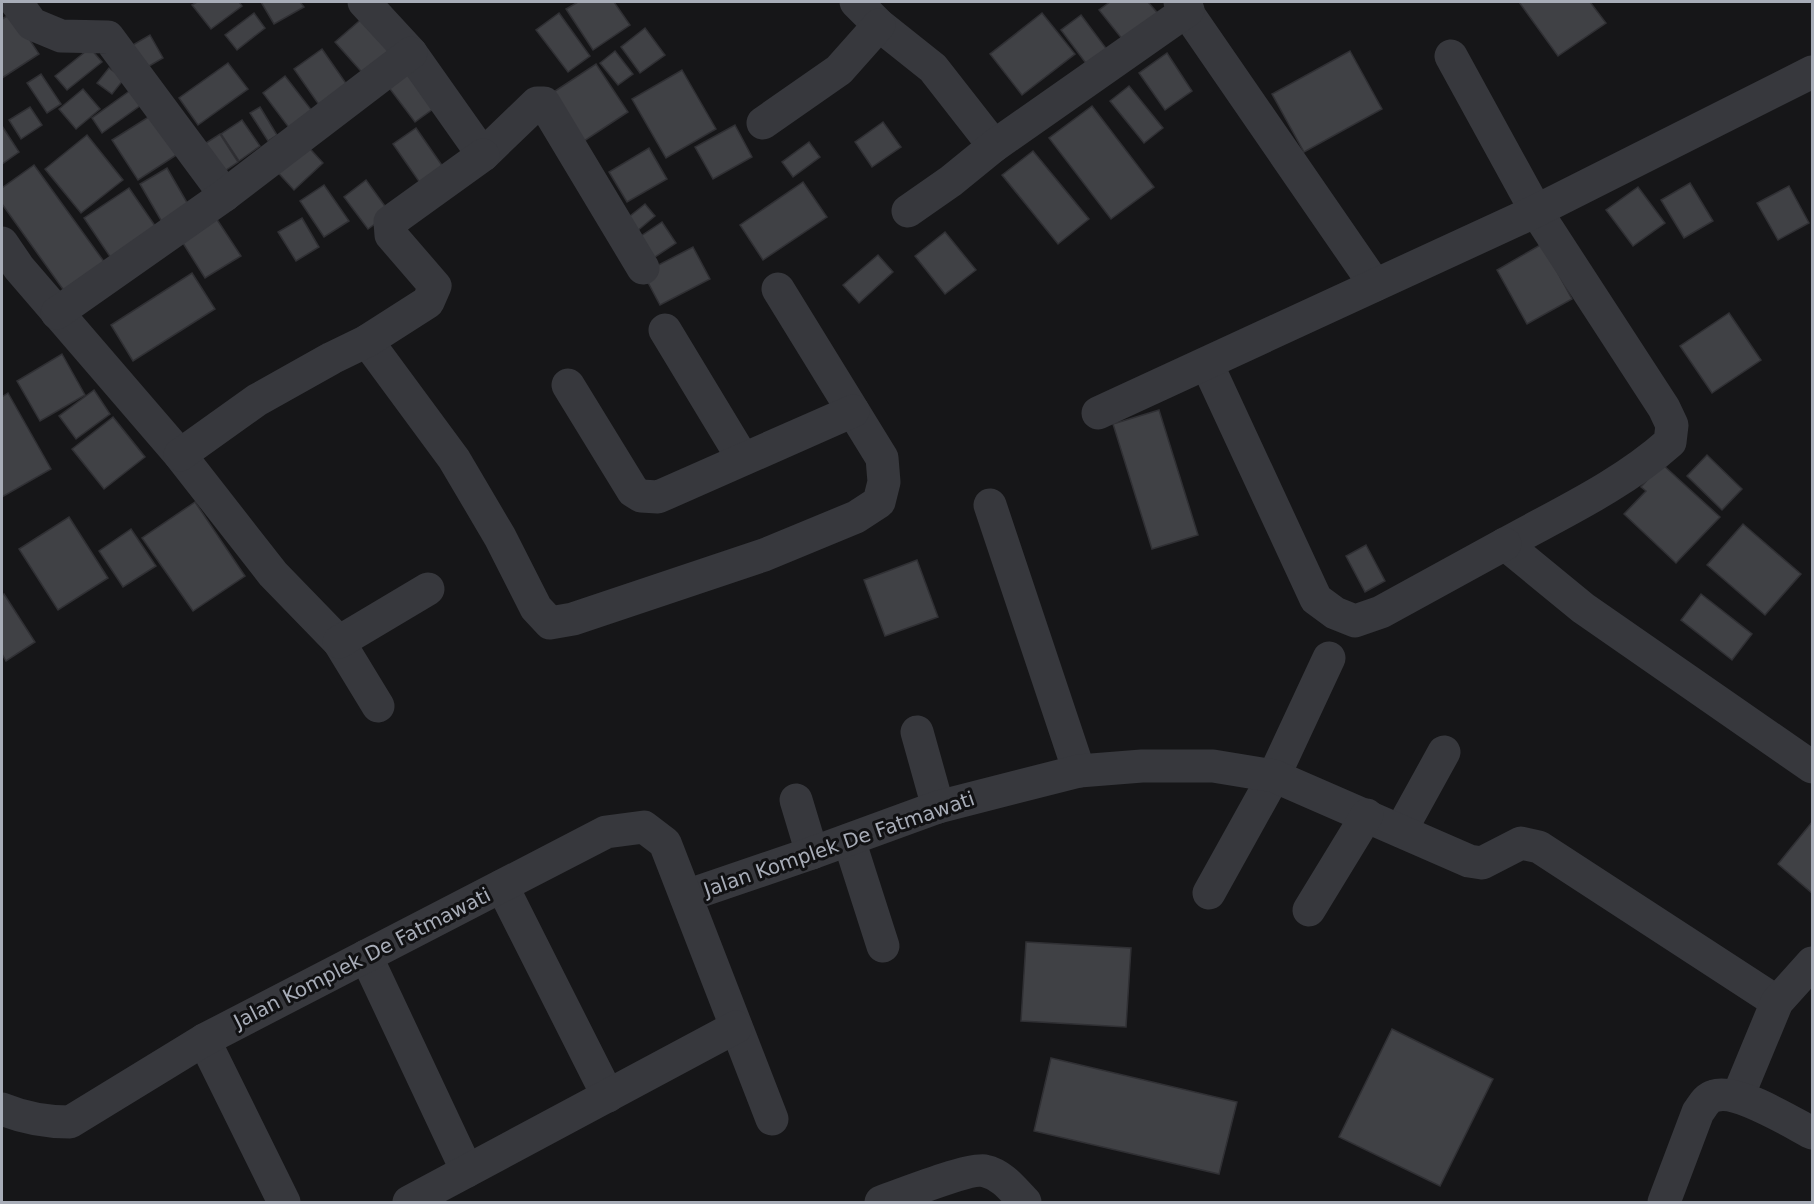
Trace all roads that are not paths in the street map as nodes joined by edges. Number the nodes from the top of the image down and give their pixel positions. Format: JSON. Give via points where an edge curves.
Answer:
{"nodes":[{"id":1,"x":16,"y":2,"type":"edge"},
{"id":2,"x":364,"y":2,"type":"edge"},
{"id":3,"x":856,"y":2,"type":"edge"},
{"id":4,"x":1184,"y":6,"type":"edge"},
{"id":5,"x":879,"y":25,"type":"junction"},
{"id":6,"x":411,"y":53,"type":"junction"},
{"id":7,"x":1451,"y":56,"type":"dead end"},
{"id":8,"x":1812,"y":72,"type":"edge"},
{"id":9,"x":764,"y":123,"type":"dead end"},
{"id":10,"x":994,"y":146,"type":"junction"},
{"id":11,"x":483,"y":155,"type":"junction"},
{"id":12,"x":225,"y":195,"type":"junction"},
{"id":13,"x":908,"y":211,"type":"dead end"},
{"id":14,"x":1536,"y":211,"type":"junction"},
{"id":15,"x":7,"y":263,"type":"edge"},
{"id":16,"x":643,"y":268,"type":"dead end"},
{"id":17,"x":1375,"y":285,"type":"junction"},
{"id":18,"x":778,"y":289,"type":"dead end"},
{"id":19,"x":57,"y":313,"type":"junction"},
{"id":20,"x":665,"y":330,"type":"dead end"},
{"id":21,"x":367,"y":341,"type":"junction"},
{"id":22,"x":1207,"y":364,"type":"junction"},
{"id":23,"x":568,"y":385,"type":"dead end"},
{"id":24,"x":853,"y":411,"type":"junction"},
{"id":25,"x":1098,"y":413,"type":"dead end"},
{"id":26,"x":180,"y":455,"type":"junction"},
{"id":27,"x":743,"y":459,"type":"junction"},
{"id":28,"x":990,"y":505,"type":"dead end"},
{"id":29,"x":1505,"y":544,"type":"junction"},
{"id":30,"x":428,"y":589,"type":"dead end"},
{"id":31,"x":339,"y":642,"type":"junction"},
{"id":32,"x":1329,"y":658,"type":"dead end"},
{"id":33,"x":378,"y":706,"type":"dead end"},
{"id":34,"x":917,"y":732,"type":"dead end"},
{"id":35,"x":1444,"y":752,"type":"dead end"},
{"id":36,"x":1812,"y":766,"type":"edge"},
{"id":37,"x":1078,"y":771,"type":"junction"},
{"id":38,"x":1274,"y":776,"type":"junction"},
{"id":39,"x":796,"y":800,"type":"dead end"},
{"id":40,"x":938,"y":807,"type":"junction"},
{"id":41,"x":1367,"y":815,"type":"junction"},
{"id":42,"x":1401,"y":830,"type":"junction"},
{"id":43,"x":849,"y":840,"type":"junction"},
{"id":44,"x":812,"y":853,"type":"junction"},
{"id":45,"x":502,"y":886,"type":"junction"},
{"id":46,"x":1209,"y":893,"type":"dead end"},
{"id":47,"x":686,"y":896,"type":"junction"},
{"id":48,"x":1309,"y":910,"type":"dead end"},
{"id":49,"x":882,"y":946,"type":"dead end"},
{"id":50,"x":366,"y":956,"type":"junction"},
{"id":51,"x":1812,"y":963,"type":"edge"},
{"id":52,"x":1777,"y":1002,"type":"junction"},
{"id":53,"x":736,"y":1027,"type":"junction"},
{"id":54,"x":204,"y":1040,"type":"junction"},
{"id":55,"x":608,"y":1096,"type":"junction"},
{"id":56,"x":1738,"y":1096,"type":"junction"},
{"id":57,"x":2,"y":1109,"type":"edge"},
{"id":58,"x":772,"y":1119,"type":"dead end"},
{"id":59,"x":1812,"y":1133,"type":"edge"},
{"id":60,"x":467,"y":1171,"type":"junction"},
{"id":61,"x":284,"y":1203,"type":"edge"},
{"id":62,"x":409,"y":1203,"type":"edge"},
{"id":63,"x":881,"y":1203,"type":"edge"},
{"id":64,"x":1025,"y":1203,"type":"edge"},
{"id":65,"x":1664,"y":1203,"type":"edge"}],
"edges":[{"from":1,"to":12,"type":"street","via":[[32,24],[61,36],[108,37]]},
{"from":2,"to":6,"type":"street"},
{"from":3,"to":5,"type":"street"},
{"from":4,"to":10,"type":"street"},
{"from":4,"to":17,"type":"street"},
{"from":5,"to":9,"type":"street","via":[[839,70]]},
{"from":5,"to":10,"type":"street","via":[[933,68]]},
{"from":6,"to":11,"type":"street"},
{"from":6,"to":12,"type":"street"},
{"from":7,"to":14,"type":"street"},
{"from":8,"to":14,"type":"street"},
{"from":10,"to":13,"type":"street"},
{"from":11,"to":16,"type":"street","via":[[537,103],[544,103]]},
{"from":11,"to":21,"type":"street","via":[[390,222],[391,235],[435,286],[428,302]]},
{"from":12,"to":19,"type":"street"},
{"from":14,"to":17,"type":"street"},
{"from":14,"to":29,"type":"street","via":[[1664,408],[1672,435],[1662,449],[1614,483]]},
{"from":15,"to":19,"type":"street"},
{"from":17,"to":22,"type":"street"},
{"from":18,"to":24,"type":"street"},
{"from":19,"to":26,"type":"street"},
{"from":20,"to":27,"type":"street"},
{"from":21,"to":24,"type":"street","via":[[454,459],[536,608],[550,623],[573,619],[764,555],[856,517],[879,502],[884,482],[882,459]]},
{"from":21,"to":26,"type":"street","via":[[257,399]]},
{"from":22,"to":25,"type":"street"},
{"from":22,"to":29,"type":"street","via":[[1316,599],[1335,613],[1354,621],[1381,612]]},
{"from":23,"to":27,"type":"street","via":[[633,491],[641,496],[658,496]]},
{"from":24,"to":27,"type":"street"},
{"from":26,"to":31,"type":"street","via":[[273,574]]},
{"from":28,"to":37,"type":"street"},
{"from":29,"to":36,"type":"street","via":[[1583,608]]},
{"from":30,"to":31,"type":"street"},
{"from":31,"to":33,"type":"street"},
{"from":32,"to":38,"type":"street"},
{"from":34,"to":40,"type":"street"},
{"from":35,"to":42,"type":"street"},
{"from":37,"to":38,"type":"street","name":"Jalan Komplek De Fatmawati","via":[[1213,766]]},
{"from":37,"to":40,"type":"street","name":"Jalan Komplek De Fatmawati"},
{"from":38,"to":41,"type":"street","name":"Jalan Komplek De Fatmawati"},
{"from":38,"to":46,"type":"street"},
{"from":39,"to":44,"type":"street"},
{"from":40,"to":43,"type":"street","name":"Jalan Komplek De Fatmawati"},
{"from":41,"to":42,"type":"street","name":"Jalan Komplek De Fatmawati"},
{"from":41,"to":48,"type":"street"},
{"from":42,"to":52,"type":"street","name":"Jalan Komplek De Fatmawati","via":[[1469,861],[1482,863],[1521,843],[1539,847]]},
{"from":43,"to":44,"type":"street","name":"Jalan Komplek De Fatmawati"},
{"from":43,"to":49,"type":"street"},
{"from":44,"to":47,"type":"street","name":"Jalan Komplek De Fatmawati"},
{"from":45,"to":47,"type":"street","name":"Jalan Komplek De Fatmawati","via":[[606,832],[644,827],[665,843]]},
{"from":45,"to":50,"type":"street","name":"Jalan Komplek De Fatmawati"},
{"from":45,"to":55,"type":"street"},
{"from":47,"to":53,"type":"street"},
{"from":50,"to":54,"type":"street","name":"Jalan Komplek De Fatmawati"},
{"from":50,"to":60,"type":"street"},
{"from":51,"to":52,"type":"street"},
{"from":52,"to":56,"type":"street"},
{"from":53,"to":55,"type":"street"},
{"from":53,"to":58,"type":"street"},
{"from":54,"to":57,"type":"street","name":"Jalan Komplek De Fatmawati","via":[[70,1122],[48,1122]]},
{"from":54,"to":61,"type":"street"},
{"from":55,"to":60,"type":"street"},
{"from":56,"to":59,"type":"street"},
{"from":56,"to":65,"type":"street","via":[[1714,1096],[1705,1102]]},
{"from":60,"to":62,"type":"street"},
{"from":63,"to":64,"type":"street","via":[[983,1170],[1003,1179]]}]}
